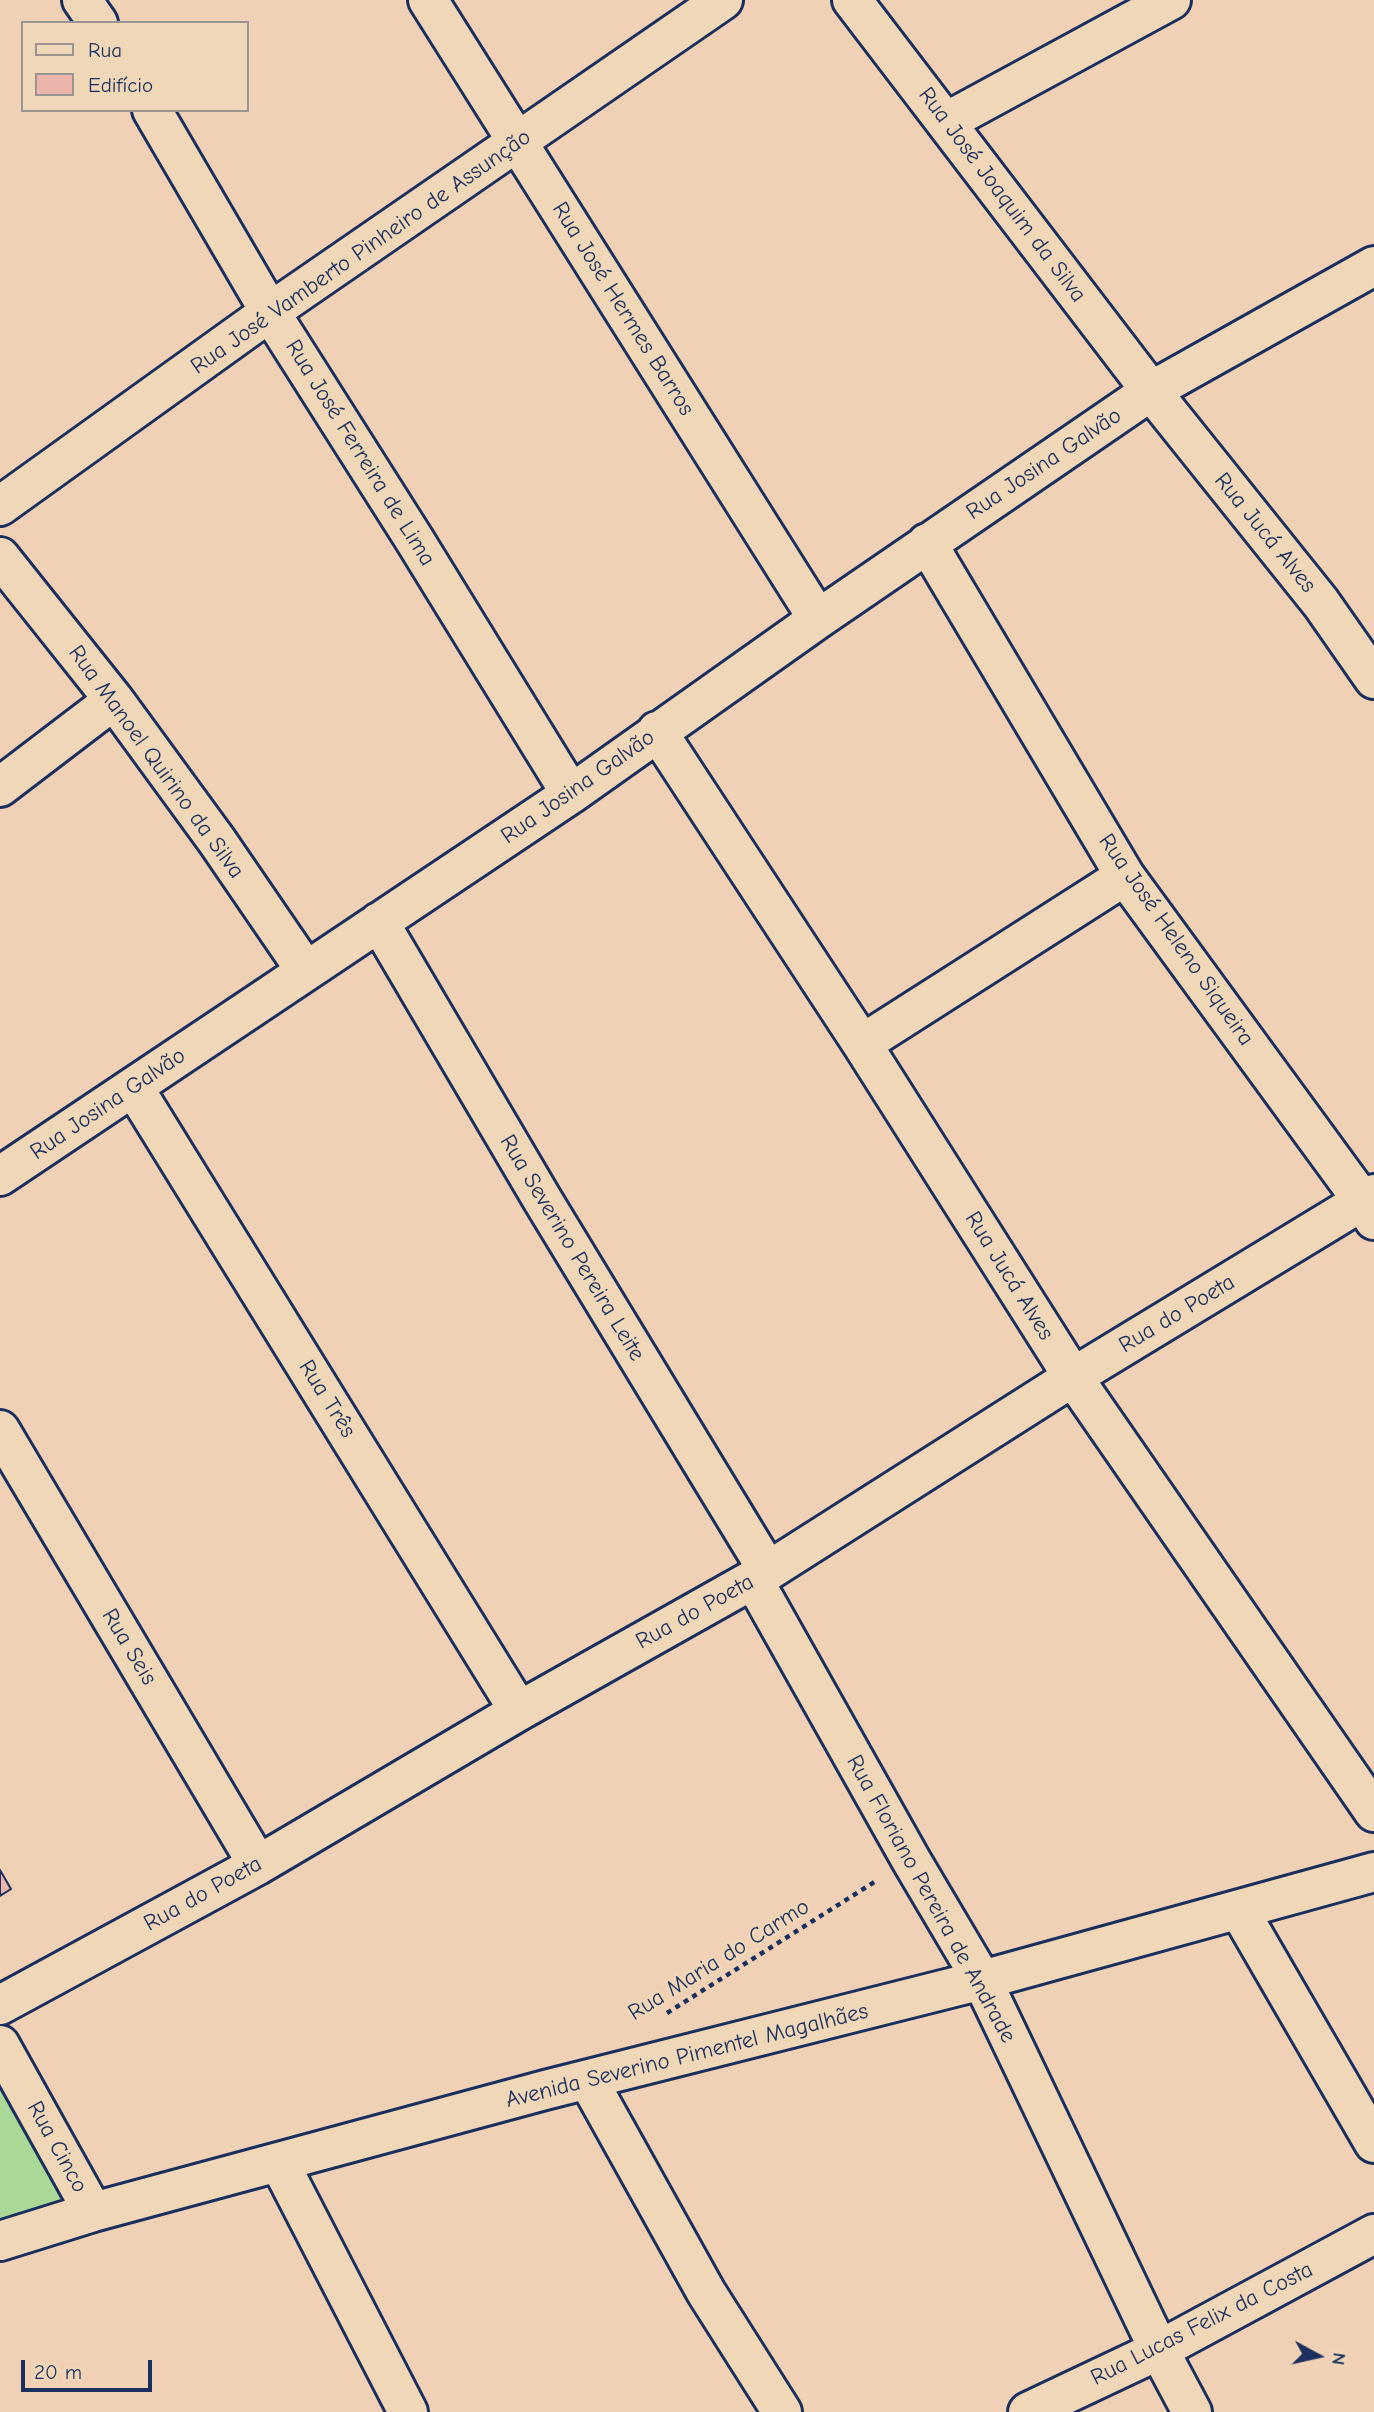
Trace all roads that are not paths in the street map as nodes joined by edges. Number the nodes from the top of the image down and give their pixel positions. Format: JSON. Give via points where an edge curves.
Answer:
{"nodes":[{"id":1,"x":82,"y":0,"type":"edge"},
{"id":2,"x":428,"y":0,"type":"edge"},
{"id":3,"x":723,"y":0,"type":"edge"},
{"id":4,"x":852,"y":0,"type":"edge"},
{"id":5,"x":1171,"y":0,"type":"edge"},
{"id":6,"x":97,"y":21,"type":"edge"},
{"id":7,"x":153,"y":112,"type":"edge"},
{"id":8,"x":946,"y":122,"type":"junction"},
{"id":9,"x":519,"y":142,"type":"junction"},
{"id":10,"x":1374,"y":266,"type":"edge"},
{"id":11,"x":271,"y":312,"type":"junction"},
{"id":12,"x":1151,"y":391,"type":"junction"},
{"id":13,"x":0,"y":506,"type":"edge"},
{"id":14,"x":927,"y":543,"type":"junction"},
{"id":15,"x":0,"y":557,"type":"edge"},
{"id":16,"x":818,"y":619,"type":"junction"},
{"id":17,"x":1374,"y":679,"type":"edge"},
{"id":18,"x":114,"y":700,"type":"junction"},
{"id":19,"x":657,"y":731,"type":"junction"},
{"id":20,"x":6,"y":775,"type":"edge"},
{"id":21,"x":571,"y":794,"type":"junction"},
{"id":22,"x":1125,"y":876,"type":"junction"},
{"id":23,"x":379,"y":922,"type":"junction"},
{"id":24,"x":306,"y":971,"type":"junction"},
{"id":25,"x":862,"y":1044,"type":"junction"},
{"id":26,"x":134,"y":1088,"type":"junction"},
{"id":27,"x":0,"y":1176,"type":"edge"},
{"id":28,"x":1370,"y":1205,"type":"edge"},
{"id":29,"x":1073,"y":1377,"type":"junction"},
{"id":30,"x":0,"y":1430,"type":"edge"},
{"id":31,"x":760,"y":1575,"type":"junction"},
{"id":32,"x":519,"y":1711,"type":"junction"},
{"id":33,"x":1374,"y":1812,"type":"edge"},
{"id":34,"x":258,"y":1865,"type":"junction"},
{"id":35,"x":1374,"y":1872,"type":"edge"},
{"id":36,"x":1239,"y":1910,"type":"junction"},
{"id":37,"x":982,"y":1980,"type":"junction"},
{"id":38,"x":0,"y":2005,"type":"edge"},
{"id":39,"x":0,"y":2045,"type":"edge"},
{"id":40,"x":588,"y":2080,"type":"junction"},
{"id":41,"x":1374,"y":2143,"type":"edge"},
{"id":42,"x":280,"y":2164,"type":"junction"},
{"id":43,"x":93,"y":2212,"type":"junction"},
{"id":44,"x":1374,"y":2234,"type":"edge"},
{"id":45,"x":0,"y":2241,"type":"edge"},
{"id":46,"x":1159,"y":2350,"type":"junction"},
{"id":47,"x":408,"y":2412,"type":"edge"},
{"id":48,"x":782,"y":2412,"type":"edge"},
{"id":49,"x":1028,"y":2412,"type":"edge"},
{"id":50,"x":1192,"y":2412,"type":"edge"}],
"edges":[{"from":1,"to":6,"type":"street"},
{"from":2,"to":9,"type":"street","name":"Rua José Hermes Barros"},
{"from":3,"to":9,"type":"street","name":"Rua José Vamberto Pinheiro de Assunção"},
{"from":4,"to":8,"type":"street","name":"Rua José Joaquim da Silva"},
{"from":5,"to":8,"type":"street"},
{"from":7,"to":11,"type":"street","name":"Rua José Ferreira de Lima"},
{"from":8,"to":12,"type":"street","name":"Rua José Joaquim da Silva"},
{"from":9,"to":11,"type":"street","name":"Rua José Vamberto Pinheiro de Assunção"},
{"from":9,"to":16,"type":"street","name":"Rua José Hermes Barros"},
{"from":10,"to":12,"type":"street","name":"Rua Josina Galvão"},
{"from":11,"to":13,"type":"street","name":"Rua José Vamberto Pinheiro de Assunção"},
{"from":11,"to":21,"type":"street","name":"Rua José Ferreira de Lima"},
{"from":12,"to":14,"type":"street","name":"Rua Josina Galvão"},
{"from":12,"to":17,"type":"street","name":"Rua Jucá Alves","via":[[1321,603]]},
{"from":14,"to":16,"type":"street","name":"Rua Josina Galvão"},
{"from":14,"to":22,"type":"street","name":"Rua José Heleno Siqueira"},
{"from":15,"to":18,"type":"street","name":"Rua Manoel Quirino da Silva"},
{"from":16,"to":19,"type":"street","name":"Rua Josina Galvão"},
{"from":18,"to":20,"type":"street"},
{"from":18,"to":24,"type":"street","name":"Rua Manoel Quirino da Silva"},
{"from":19,"to":21,"type":"street","name":"Rua Josina Galvão"},
{"from":19,"to":25,"type":"street","name":"Rua Jucá Alves"},
{"from":21,"to":23,"type":"street","name":"Rua Josina Galvão"},
{"from":22,"to":25,"type":"street"},
{"from":22,"to":28,"type":"street","name":"Rua José Heleno Siqueira"},
{"from":23,"to":24,"type":"street","name":"Rua Josina Galvão"},
{"from":23,"to":31,"type":"street","name":"Rua Severino Pereira Leite"},
{"from":24,"to":26,"type":"street","name":"Rua Josina Galvão"},
{"from":25,"to":29,"type":"street","name":"Rua Jucá Alves"},
{"from":26,"to":27,"type":"street","name":"Rua Josina Galvão"},
{"from":26,"to":32,"type":"street","name":"Rua Três"},
{"from":28,"to":29,"type":"street","name":"Rua do Poeta"},
{"from":29,"to":31,"type":"street","name":"Rua do Poeta"},
{"from":29,"to":33,"type":"street","name":"Rua Jucá Alves"},
{"from":30,"to":34,"type":"street","name":"Rua Seis"},
{"from":31,"to":32,"type":"street","name":"Rua do Poeta"},
{"from":31,"to":37,"type":"street","name":"Rua Floriano Pereira de Andrade","via":[[911,1860]]},
{"from":32,"to":34,"type":"street","name":"Rua do Poeta"},
{"from":34,"to":38,"type":"street","name":"Rua do Poeta"},
{"from":35,"to":36,"type":"street","name":"Avenida Severino Pimentel Magalhães"},
{"from":36,"to":37,"type":"street","name":"Avenida Severino Pimentel Magalhães"},
{"from":36,"to":41,"type":"street"},
{"from":37,"to":40,"type":"street","name":"Avenida Severino Pimentel Magalhães"},
{"from":37,"to":46,"type":"street","name":"Rua Floriano Pereira de Andrade"},
{"from":39,"to":43,"type":"street","name":"Rua Cinco"},
{"from":40,"to":42,"type":"street","name":"Avenida Severino Pimentel Magalhães"},
{"from":40,"to":48,"type":"street","via":[[705,2292]]},
{"from":42,"to":43,"type":"street","name":"Avenida Severino Pimentel Magalhães"},
{"from":42,"to":47,"type":"street"},
{"from":43,"to":45,"type":"street","name":"Avenida Severino Pimentel Magalhães"},
{"from":44,"to":46,"type":"street","name":"Rua Lucas Felix da Costa"},
{"from":46,"to":49,"type":"street","name":"Rua Lucas Felix da Costa"},
{"from":46,"to":50,"type":"street","name":"Rua Floriano Pereira de Andrade"}]}
